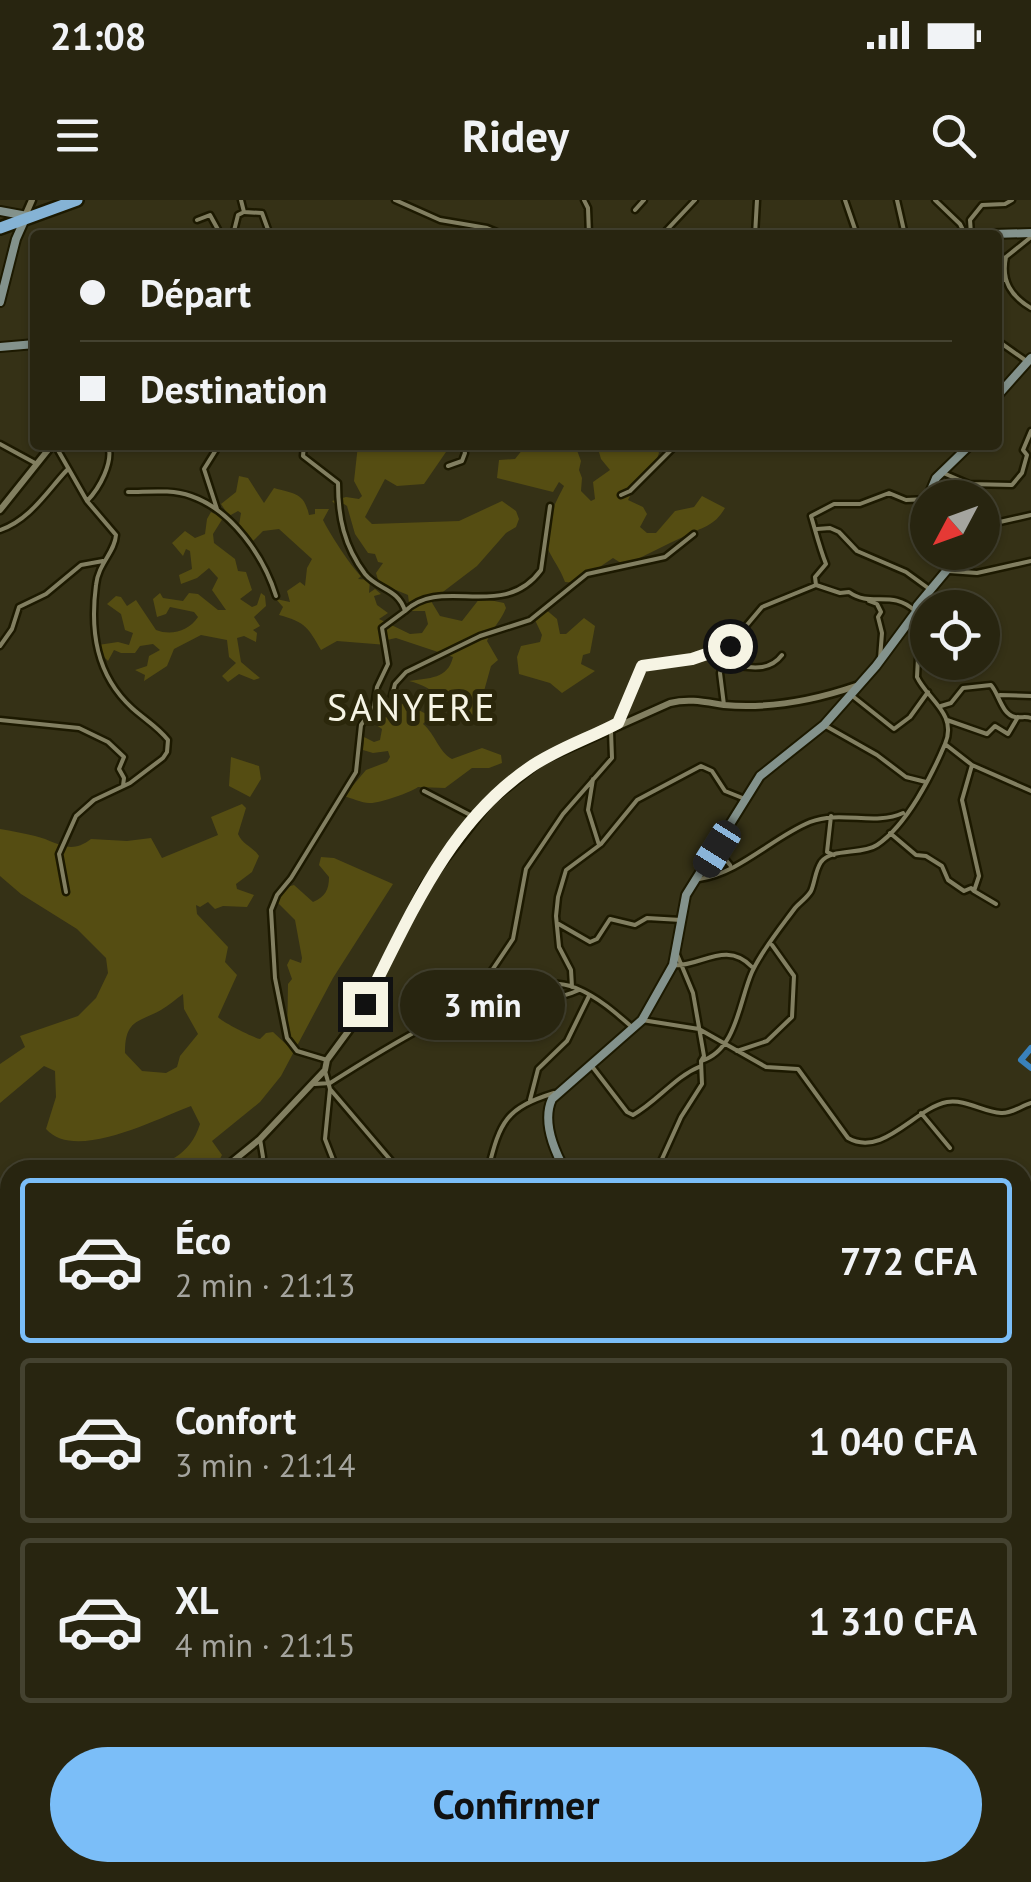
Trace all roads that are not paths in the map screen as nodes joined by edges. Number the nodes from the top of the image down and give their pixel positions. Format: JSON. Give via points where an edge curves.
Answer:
{"nodes":[{"id":1,"x":31,"y":200,"type":"edge"},
{"id":2,"x":77,"y":200,"type":"edge"},
{"id":3,"x":241,"y":200,"type":"edge"},
{"id":4,"x":395,"y":200,"type":"edge"},
{"id":5,"x":584,"y":200,"type":"edge"},
{"id":6,"x":644,"y":200,"type":"edge"},
{"id":7,"x":695,"y":200,"type":"edge"},
{"id":8,"x":757,"y":200,"type":"edge"},
{"id":9,"x":846,"y":200,"type":"edge"},
{"id":10,"x":897,"y":200,"type":"edge"},
{"id":11,"x":935,"y":200,"type":"edge"},
{"id":12,"x":1012,"y":200,"type":"edge"},
{"id":13,"x":635,"y":210,"type":"dead end"},
{"id":14,"x":0,"y":212,"type":"edge"},
{"id":15,"x":244,"y":212,"type":"junction"},
{"id":16,"x":27,"y":217,"type":"junction"},
{"id":17,"x":198,"y":220,"type":"dead end"},
{"id":18,"x":6,"y":227,"type":"edge"},
{"id":19,"x":218,"y":230,"type":"edge"},
{"id":20,"x":234,"y":230,"type":"edge"},
{"id":21,"x":268,"y":230,"type":"edge"},
{"id":22,"x":492,"y":230,"type":"edge"},
{"id":23,"x":589,"y":230,"type":"edge"},
{"id":24,"x":667,"y":230,"type":"edge"},
{"id":25,"x":756,"y":230,"type":"edge"},
{"id":26,"x":855,"y":230,"type":"edge"},
{"id":27,"x":904,"y":230,"type":"edge"},
{"id":28,"x":963,"y":230,"type":"edge"},
{"id":29,"x":966,"y":230,"type":"edge"},
{"id":30,"x":1002,"y":235,"type":"edge"},
{"id":31,"x":1031,"y":235,"type":"edge"},
{"id":32,"x":16,"y":239,"type":"junction"},
{"id":33,"x":1006,"y":258,"type":"junction"},
{"id":34,"x":1002,"y":259,"type":"edge"},
{"id":35,"x":1006,"y":279,"type":"junction"},
{"id":36,"x":1002,"y":282,"type":"edge"},
{"id":37,"x":0,"y":302,"type":"edge"},
{"id":38,"x":1031,"y":308,"type":"edge"},
{"id":39,"x":1002,"y":343,"type":"edge"},
{"id":40,"x":30,"y":344,"type":"edge"},
{"id":41,"x":0,"y":347,"type":"edge"},
{"id":42,"x":1030,"y":360,"type":"edge"},
{"id":43,"x":1002,"y":391,"type":"edge"},
{"id":44,"x":1031,"y":432,"type":"edge"},
{"id":45,"x":0,"y":444,"type":"edge"},
{"id":46,"x":50,"y":450,"type":"edge"},
{"id":47,"x":57,"y":450,"type":"edge"},
{"id":48,"x":109,"y":450,"type":"edge"},
{"id":49,"x":216,"y":450,"type":"edge"},
{"id":50,"x":304,"y":450,"type":"edge"},
{"id":51,"x":465,"y":450,"type":"edge"},
{"id":52,"x":671,"y":450,"type":"edge"},
{"id":53,"x":962,"y":450,"type":"edge"},
{"id":54,"x":37,"y":465,"type":"junction"},
{"id":55,"x":448,"y":466,"type":"dead end"},
{"id":56,"x":67,"y":470,"type":"junction"},
{"id":57,"x":941,"y":472,"type":"junction"},
{"id":58,"x":935,"y":480,"type":"edge"},
{"id":59,"x":128,"y":492,"type":"dead end"},
{"id":60,"x":620,"y":496,"type":"dead end"},
{"id":61,"x":4,"y":500,"type":"edge"},
{"id":62,"x":910,"y":500,"type":"edge"},
{"id":63,"x":87,"y":501,"type":"junction"},
{"id":64,"x":550,"y":506,"type":"dead end"},
{"id":65,"x":0,"y":510,"type":"edge"},
{"id":66,"x":220,"y":513,"type":"junction"},
{"id":67,"x":1031,"y":515,"type":"edge"},
{"id":68,"x":1000,"y":522,"type":"edge"},
{"id":69,"x":817,"y":529,"type":"junction"},
{"id":70,"x":0,"y":530,"type":"edge"},
{"id":71,"x":694,"y":534,"type":"dead end"},
{"id":72,"x":102,"y":561,"type":"junction"},
{"id":73,"x":1031,"y":562,"type":"edge"},
{"id":74,"x":949,"y":572,"type":"joint"},
{"id":75,"x":816,"y":585,"type":"junction"},
{"id":76,"x":931,"y":590,"type":"edge"},
{"id":77,"x":933,"y":590,"type":"edge"},
{"id":78,"x":276,"y":596,"type":"dead end"},
{"id":79,"x":866,"y":598,"type":"junction"},
{"id":80,"x":910,"y":605,"type":"edge"},
{"id":81,"x":405,"y":612,"type":"junction"},
{"id":82,"x":910,"y":619,"type":"edge"},
{"id":83,"x":0,"y":646,"type":"edge"},
{"id":84,"x":782,"y":655,"type":"dead end"},
{"id":85,"x":880,"y":658,"type":"junction"},
{"id":86,"x":919,"y":680,"type":"edge"},
{"id":87,"x":853,"y":690,"type":"junction"},
{"id":88,"x":928,"y":692,"type":"junction"},
{"id":89,"x":1000,"y":695,"type":"junction"},
{"id":90,"x":1031,"y":696,"type":"edge"},
{"id":91,"x":376,"y":700,"type":"junction"},
{"id":92,"x":724,"y":704,"type":"junction"},
{"id":93,"x":940,"y":706,"type":"junction"},
{"id":94,"x":1031,"y":708,"type":"edge"},
{"id":95,"x":1018,"y":717,"type":"junction"},
{"id":96,"x":1029,"y":717,"type":"edge"},
{"id":97,"x":0,"y":720,"type":"edge"},
{"id":98,"x":947,"y":720,"type":"junction"},
{"id":99,"x":615,"y":725,"type":"junction"},
{"id":100,"x":824,"y":725,"type":"junction"},
{"id":101,"x":945,"y":744,"type":"junction"},
{"id":102,"x":972,"y":765,"type":"junction"},
{"id":103,"x":593,"y":779,"type":"junction"},
{"id":104,"x":926,"y":782,"type":"junction"},
{"id":105,"x":123,"y":786,"type":"junction"},
{"id":106,"x":424,"y":791,"type":"dead end"},
{"id":107,"x":1031,"y":791,"type":"edge"},
{"id":108,"x":745,"y":800,"type":"junction"},
{"id":109,"x":911,"y":807,"type":"junction"},
{"id":110,"x":831,"y":816,"type":"junction"},
{"id":111,"x":476,"y":818,"type":"junction"},
{"id":112,"x":890,"y":833,"type":"junction"},
{"id":113,"x":599,"y":846,"type":"junction"},
{"id":114,"x":717,"y":849,"type":"junction"},
{"id":115,"x":834,"y":854,"type":"junction"},
{"id":116,"x":730,"y":866,"type":"junction"},
{"id":117,"x":698,"y":879,"type":"junction"},
{"id":118,"x":974,"y":891,"type":"junction"},
{"id":119,"x":66,"y":892,"type":"dead end"},
{"id":120,"x":996,"y":904,"type":"dead end"},
{"id":121,"x":681,"y":920,"type":"junction"},
{"id":122,"x":557,"y":923,"type":"junction"},
{"id":123,"x":771,"y":943,"type":"junction"},
{"id":124,"x":678,"y":965,"type":"junction"},
{"id":125,"x":752,"y":970,"type":"junction"},
{"id":126,"x":533,"y":984,"type":"junction"},
{"id":127,"x":572,"y":986,"type":"junction"},
{"id":128,"x":579,"y":990,"type":"junction"},
{"id":129,"x":589,"y":996,"type":"junction"},
{"id":130,"x":468,"y":1006,"type":"junction"},
{"id":131,"x":642,"y":1020,"type":"junction"},
{"id":132,"x":633,"y":1028,"type":"junction"},
{"id":133,"x":699,"y":1029,"type":"junction"},
{"id":134,"x":724,"y":1043,"type":"junction"},
{"id":135,"x":737,"y":1051,"type":"junction"},
{"id":136,"x":327,"y":1060,"type":"junction"},
{"id":137,"x":701,"y":1064,"type":"junction"},
{"id":138,"x":592,"y":1065,"type":"junction"},
{"id":139,"x":324,"y":1070,"type":"junction"},
{"id":140,"x":312,"y":1084,"type":"junction"},
{"id":141,"x":330,"y":1086,"type":"junction"},
{"id":142,"x":562,"y":1087,"type":"junction"},
{"id":143,"x":530,"y":1100,"type":"junction"},
{"id":144,"x":1031,"y":1104,"type":"edge"},
{"id":145,"x":921,"y":1113,"type":"junction"},
{"id":146,"x":260,"y":1139,"type":"junction"},
{"id":147,"x":950,"y":1148,"type":"dead end"},
{"id":148,"x":234,"y":1160,"type":"edge"},
{"id":149,"x":263,"y":1160,"type":"edge"},
{"id":150,"x":332,"y":1160,"type":"edge"},
{"id":151,"x":391,"y":1160,"type":"edge"},
{"id":152,"x":491,"y":1160,"type":"edge"},
{"id":153,"x":562,"y":1160,"type":"edge"},
{"id":154,"x":661,"y":1160,"type":"edge"}],
"edges":[{"from":1,"to":16,"type":"street"},
{"from":2,"to":16,"type":"highway"},
{"from":3,"to":15,"type":"street"},
{"from":4,"to":22,"type":"street","via":[[440,220]]},
{"from":5,"to":23,"type":"street"},
{"from":6,"to":13,"type":"street"},
{"from":7,"to":24,"type":"street"},
{"from":8,"to":25,"type":"street"},
{"from":9,"to":26,"type":"street"},
{"from":10,"to":27,"type":"street"},
{"from":11,"to":28,"type":"street"},
{"from":12,"to":29,"type":"street","via":[[982,205]]},
{"from":14,"to":16,"type":"main road"},
{"from":15,"to":20,"type":"street"},
{"from":15,"to":21,"type":"street","via":[[262,213]]},
{"from":16,"to":18,"type":"highway"},
{"from":16,"to":32,"type":"main road"},
{"from":17,"to":19,"type":"street","via":[[210,215]]},
{"from":18,"to":32,"type":"main road"},
{"from":30,"to":31,"type":"main road"},
{"from":31,"to":33,"type":"street"},
{"from":32,"to":37,"type":"main road"},
{"from":33,"to":34,"type":"street"},
{"from":33,"to":35,"type":"street"},
{"from":35,"to":36,"type":"street"},
{"from":35,"to":38,"type":"street"},
{"from":39,"to":42,"type":"street"},
{"from":40,"to":41,"type":"main road"},
{"from":42,"to":43,"type":"main road"},
{"from":44,"to":57,"type":"street","via":[[1025,466],[1012,485],[969,484]]},
{"from":45,"to":54,"type":"street"},
{"from":46,"to":54,"type":"street"},
{"from":47,"to":56,"type":"street"},
{"from":48,"to":63,"type":"street"},
{"from":49,"to":66,"type":"street","via":[[204,469]]},
{"from":50,"to":81,"type":"street","via":[[338,483],[342,534],[365,574],[391,590]]},
{"from":51,"to":55,"type":"street","via":[[462,461]]},
{"from":52,"to":60,"type":"street"},
{"from":53,"to":57,"type":"main road"},
{"from":54,"to":61,"type":"street"},
{"from":56,"to":63,"type":"street"},
{"from":56,"to":70,"type":"street","via":[[52,491]]},
{"from":57,"to":58,"type":"main road"},
{"from":59,"to":66,"type":"street","via":[[178,493]]},
{"from":61,"to":65,"type":"street"},
{"from":62,"to":69,"type":"street","via":[[888,493],[860,504],[834,504],[811,516]]},
{"from":63,"to":72,"type":"street","via":[[116,535]]},
{"from":64,"to":81,"type":"street","via":[[536,577],[507,596],[441,597],[418,601]]},
{"from":66,"to":78,"type":"street","via":[[263,562]]},
{"from":67,"to":68,"type":"street"},
{"from":69,"to":75,"type":"street","via":[[826,564]]},
{"from":69,"to":76,"type":"street","via":[[839,532],[857,551]]},
{"from":71,"to":91,"type":"street","via":[[666,557],[587,574],[536,616],[406,672],[390,702]]},
{"from":72,"to":83,"type":"street","via":[[81,565],[19,606]]},
{"from":72,"to":105,"type":"street","via":[[93,613],[98,657],[128,705],[168,740],[164,758]]},
{"from":73,"to":74,"type":"street"},
{"from":74,"to":77,"type":"main road"},
{"from":75,"to":79,"type":"street"},
{"from":75,"to":99,"type":"street","via":[[762,606],[730,646],[642,666]]},
{"from":79,"to":80,"type":"street"},
{"from":79,"to":85,"type":"street","via":[[881,612]]},
{"from":81,"to":91,"type":"street","via":[[382,628],[388,664]]},
{"from":82,"to":85,"type":"main road"},
{"from":84,"to":92,"type":"street","via":[[760,668],[723,665]]},
{"from":85,"to":87,"type":"main road"},
{"from":86,"to":88,"type":"street"},
{"from":87,"to":88,"type":"street","via":[[894,729]]},
{"from":87,"to":92,"type":"street","via":[[771,705]]},
{"from":87,"to":100,"type":"main road"},
{"from":88,"to":93,"type":"street"},
{"from":89,"to":90,"type":"street"},
{"from":89,"to":93,"type":"street","via":[[991,685],[963,688]]},
{"from":89,"to":95,"type":"street","via":[[1004,710]]},
{"from":91,"to":136,"type":"street","via":[[361,725],[356,772],[271,910],[274,978],[287,1038],[297,1051]]},
{"from":92,"to":99,"type":"street","via":[[681,700]]},
{"from":93,"to":98,"type":"street"},
{"from":94,"to":96,"type":"street"},
{"from":95,"to":96,"type":"street"},
{"from":95,"to":98,"type":"street","via":[[1008,734]]},
{"from":97,"to":105,"type":"street","via":[[99,736],[124,757]]},
{"from":98,"to":101,"type":"street"},
{"from":99,"to":103,"type":"street","via":[[612,758]]},
{"from":99,"to":111,"type":"street","via":[[530,768]]},
{"from":100,"to":104,"type":"street","via":[[906,777]]},
{"from":100,"to":108,"type":"main road","via":[[769,768]]},
{"from":101,"to":102,"type":"street"},
{"from":101,"to":104,"type":"street"},
{"from":102,"to":107,"type":"street"},
{"from":102,"to":118,"type":"street","via":[[962,800],[980,876]]},
{"from":103,"to":113,"type":"street","via":[[588,810]]},
{"from":103,"to":130,"type":"street","via":[[526,869],[513,939]]},
{"from":104,"to":109,"type":"street"},
{"from":105,"to":119,"type":"street","via":[[82,809],[67,832],[58,854]]},
{"from":106,"to":111,"type":"street"},
{"from":108,"to":113,"type":"street","via":[[725,791],[712,770],[701,766],[637,800]]},
{"from":108,"to":114,"type":"main road"},
{"from":109,"to":110,"type":"street","via":[[883,818]]},
{"from":109,"to":112,"type":"street"},
{"from":110,"to":115,"type":"street","via":[[826,840],[827,852]]},
{"from":110,"to":116,"type":"street"},
{"from":111,"to":136,"type":"street","via":[[425,885],[355,1022]]},
{"from":112,"to":115,"type":"street","via":[[860,852]]},
{"from":112,"to":118,"type":"street","via":[[942,866],[950,882]]},
{"from":113,"to":122,"type":"street","via":[[566,870]]},
{"from":114,"to":116,"type":"street"},
{"from":114,"to":117,"type":"main road"},
{"from":115,"to":123,"type":"street","via":[[821,862],[809,894]]},
{"from":116,"to":117,"type":"street"},
{"from":117,"to":121,"type":"main road"},
{"from":118,"to":120,"type":"street"},
{"from":121,"to":122,"type":"street","via":[[647,918],[634,925],[610,919],[590,942]]},
{"from":121,"to":124,"type":"main road"},
{"from":122,"to":127,"type":"street"},
{"from":123,"to":125,"type":"street"},
{"from":123,"to":135,"type":"street","via":[[794,976],[792,1017],[766,1040]]},
{"from":124,"to":125,"type":"street","via":[[724,955],[744,960]]},
{"from":124,"to":131,"type":"main road"},
{"from":124,"to":133,"type":"street","via":[[696,1002]]},
{"from":125,"to":134,"type":"street"},
{"from":126,"to":127,"type":"street"},
{"from":126,"to":128,"type":"street","via":[[533,995],[540,997]]},
{"from":126,"to":130,"type":"street"},
{"from":127,"to":128,"type":"street"},
{"from":128,"to":129,"type":"street"},
{"from":129,"to":132,"type":"street"},
{"from":129,"to":143,"type":"street","via":[[567,1041],[536,1072]]},
{"from":130,"to":141,"type":"street"},
{"from":131,"to":132,"type":"main road"},
{"from":131,"to":133,"type":"street"},
{"from":132,"to":138,"type":"main road"},
{"from":133,"to":134,"type":"street"},
{"from":133,"to":137,"type":"street"},
{"from":134,"to":135,"type":"street"},
{"from":134,"to":137,"type":"street"},
{"from":135,"to":145,"type":"street","via":[[766,1068],[802,1072],[853,1142],[870,1143]]},
{"from":136,"to":139,"type":"street"},
{"from":137,"to":138,"type":"street","via":[[633,1115]]},
{"from":137,"to":154,"type":"street","via":[[702,1084]]},
{"from":138,"to":142,"type":"main road"},
{"from":139,"to":140,"type":"street"},
{"from":139,"to":141,"type":"street"},
{"from":140,"to":141,"type":"street"},
{"from":140,"to":146,"type":"street"},
{"from":141,"to":150,"type":"street","via":[[324,1139]]},
{"from":141,"to":151,"type":"street"},
{"from":142,"to":143,"type":"street"},
{"from":142,"to":153,"type":"main road","via":[[546,1113]]},
{"from":143,"to":152,"type":"street","via":[[512,1112]]},
{"from":144,"to":145,"type":"street","via":[[1005,1114],[951,1101]]},
{"from":145,"to":147,"type":"street"},
{"from":146,"to":148,"type":"street"},
{"from":146,"to":149,"type":"street"}]}
